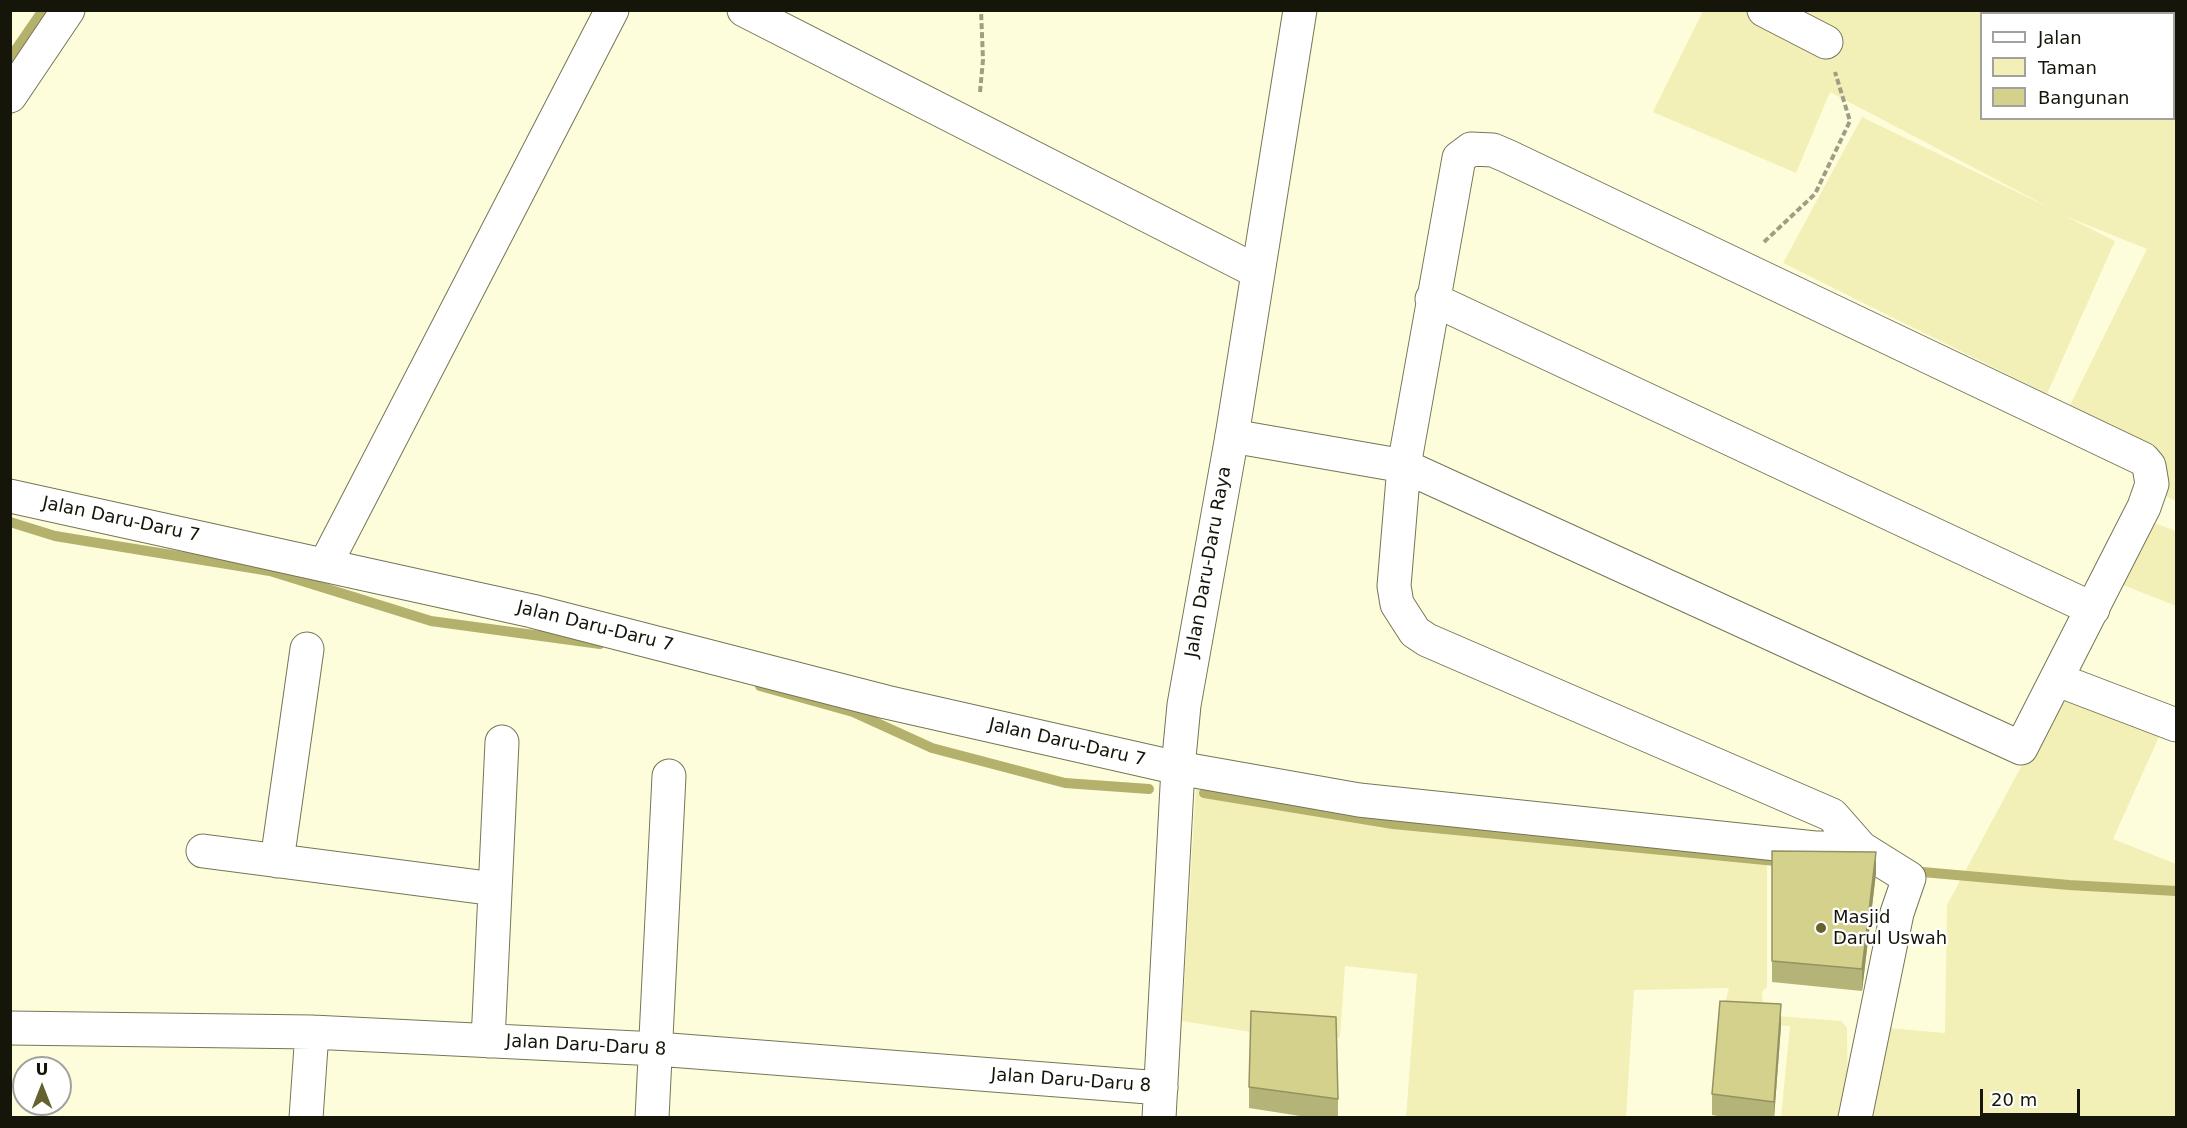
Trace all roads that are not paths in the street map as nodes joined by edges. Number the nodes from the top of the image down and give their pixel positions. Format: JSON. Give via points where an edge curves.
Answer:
{"nodes":[{"id":1,"x":68,"y":10,"type":"edge"},
{"id":2,"x":612,"y":10,"type":"edge"},
{"id":3,"x":744,"y":10,"type":"edge"},
{"id":4,"x":1300,"y":10,"type":"edge"},
{"id":5,"x":1764,"y":10,"type":"edge"},
{"id":6,"x":1826,"y":42,"type":"road end"},
{"id":7,"x":10,"y":96,"type":"edge"},
{"id":8,"x":1256,"y":271,"type":"junction"},
{"id":9,"x":1432,"y":299,"type":"junction"},
{"id":10,"x":1232,"y":436,"type":"junction"},
{"id":11,"x":1404,"y":466,"type":"junction"},
{"id":12,"x":10,"y":496,"type":"edge"},
{"id":13,"x":325,"y":565,"type":"junction"},
{"id":14,"x":2093,"y":609,"type":"junction"},
{"id":15,"x":307,"y":649,"type":"dead end"},
{"id":16,"x":2058,"y":680,"type":"junction"},
{"id":17,"x":2176,"y":725,"type":"edge"},
{"id":18,"x":502,"y":742,"type":"dead end"},
{"id":19,"x":1178,"y":768,"type":"junction"},
{"id":20,"x":669,"y":776,"type":"dead end"},
{"id":21,"x":1861,"y":848,"type":"junction"},
{"id":22,"x":203,"y":851,"type":"dead end"},
{"id":23,"x":277,"y":861,"type":"junction"},
{"id":24,"x":495,"y":889,"type":"junction"},
{"id":25,"x":10,"y":1028,"type":"edge"},
{"id":26,"x":312,"y":1032,"type":"junction"},
{"id":27,"x":488,"y":1041,"type":"junction"},
{"id":28,"x":657,"y":1049,"type":"junction"},
{"id":29,"x":1160,"y":1103,"type":"edge"},
{"id":30,"x":306,"y":1118,"type":"edge"},
{"id":31,"x":652,"y":1118,"type":"edge"},
{"id":32,"x":1855,"y":1118,"type":"edge"}],
"edges":[{"from":1,"to":7,"type":"street"},
{"from":2,"to":13,"type":"street"},
{"from":3,"to":8,"type":"street"},
{"from":4,"to":8,"type":"street","name":"Jalan Daru-Daru Raya"},
{"from":5,"to":6,"type":"street"},
{"from":8,"to":10,"type":"street","name":"Jalan Daru-Daru Raya"},
{"from":9,"to":11,"type":"street"},
{"from":9,"to":14,"type":"street"},
{"from":9,"to":14,"type":"street","via":[[1461,154],[1471,149],[1494,150],[2142,459],[2151,472],[2152,484]]},
{"from":10,"to":11,"type":"street"},
{"from":10,"to":19,"type":"street","name":"Jalan Daru-Daru Raya","via":[[1197,624]]},
{"from":11,"to":16,"type":"street","via":[[2021,748]]},
{"from":11,"to":21,"type":"street","via":[[1394,586],[1397,603],[1415,632],[1832,815]]},
{"from":12,"to":13,"type":"street","name":"Jalan Daru-Daru 7"},
{"from":13,"to":19,"type":"street","name":"Jalan Daru-Daru 7","via":[[532,611],[886,702]]},
{"from":14,"to":16,"type":"street"},
{"from":15,"to":23,"type":"street"},
{"from":16,"to":17,"type":"street"},
{"from":18,"to":24,"type":"street"},
{"from":19,"to":21,"type":"street","name":"Jalan Daru-Daru 7","via":[[1359,800],[1815,848]]},
{"from":19,"to":29,"type":"street","name":"Jalan Daru-Daru Raya"},
{"from":20,"to":28,"type":"street"},
{"from":21,"to":32,"type":"street","via":[[1909,878],[1897,913]]},
{"from":22,"to":23,"type":"street"},
{"from":23,"to":24,"type":"street"},
{"from":24,"to":27,"type":"street"},
{"from":25,"to":26,"type":"street","name":"Jalan Daru-Daru 8"},
{"from":26,"to":27,"type":"street","name":"Jalan Daru-Daru 8"},
{"from":26,"to":30,"type":"street"},
{"from":27,"to":28,"type":"street","name":"Jalan Daru-Daru 8"},
{"from":28,"to":29,"type":"street","name":"Jalan Daru-Daru 8"},
{"from":28,"to":31,"type":"street"}]}
